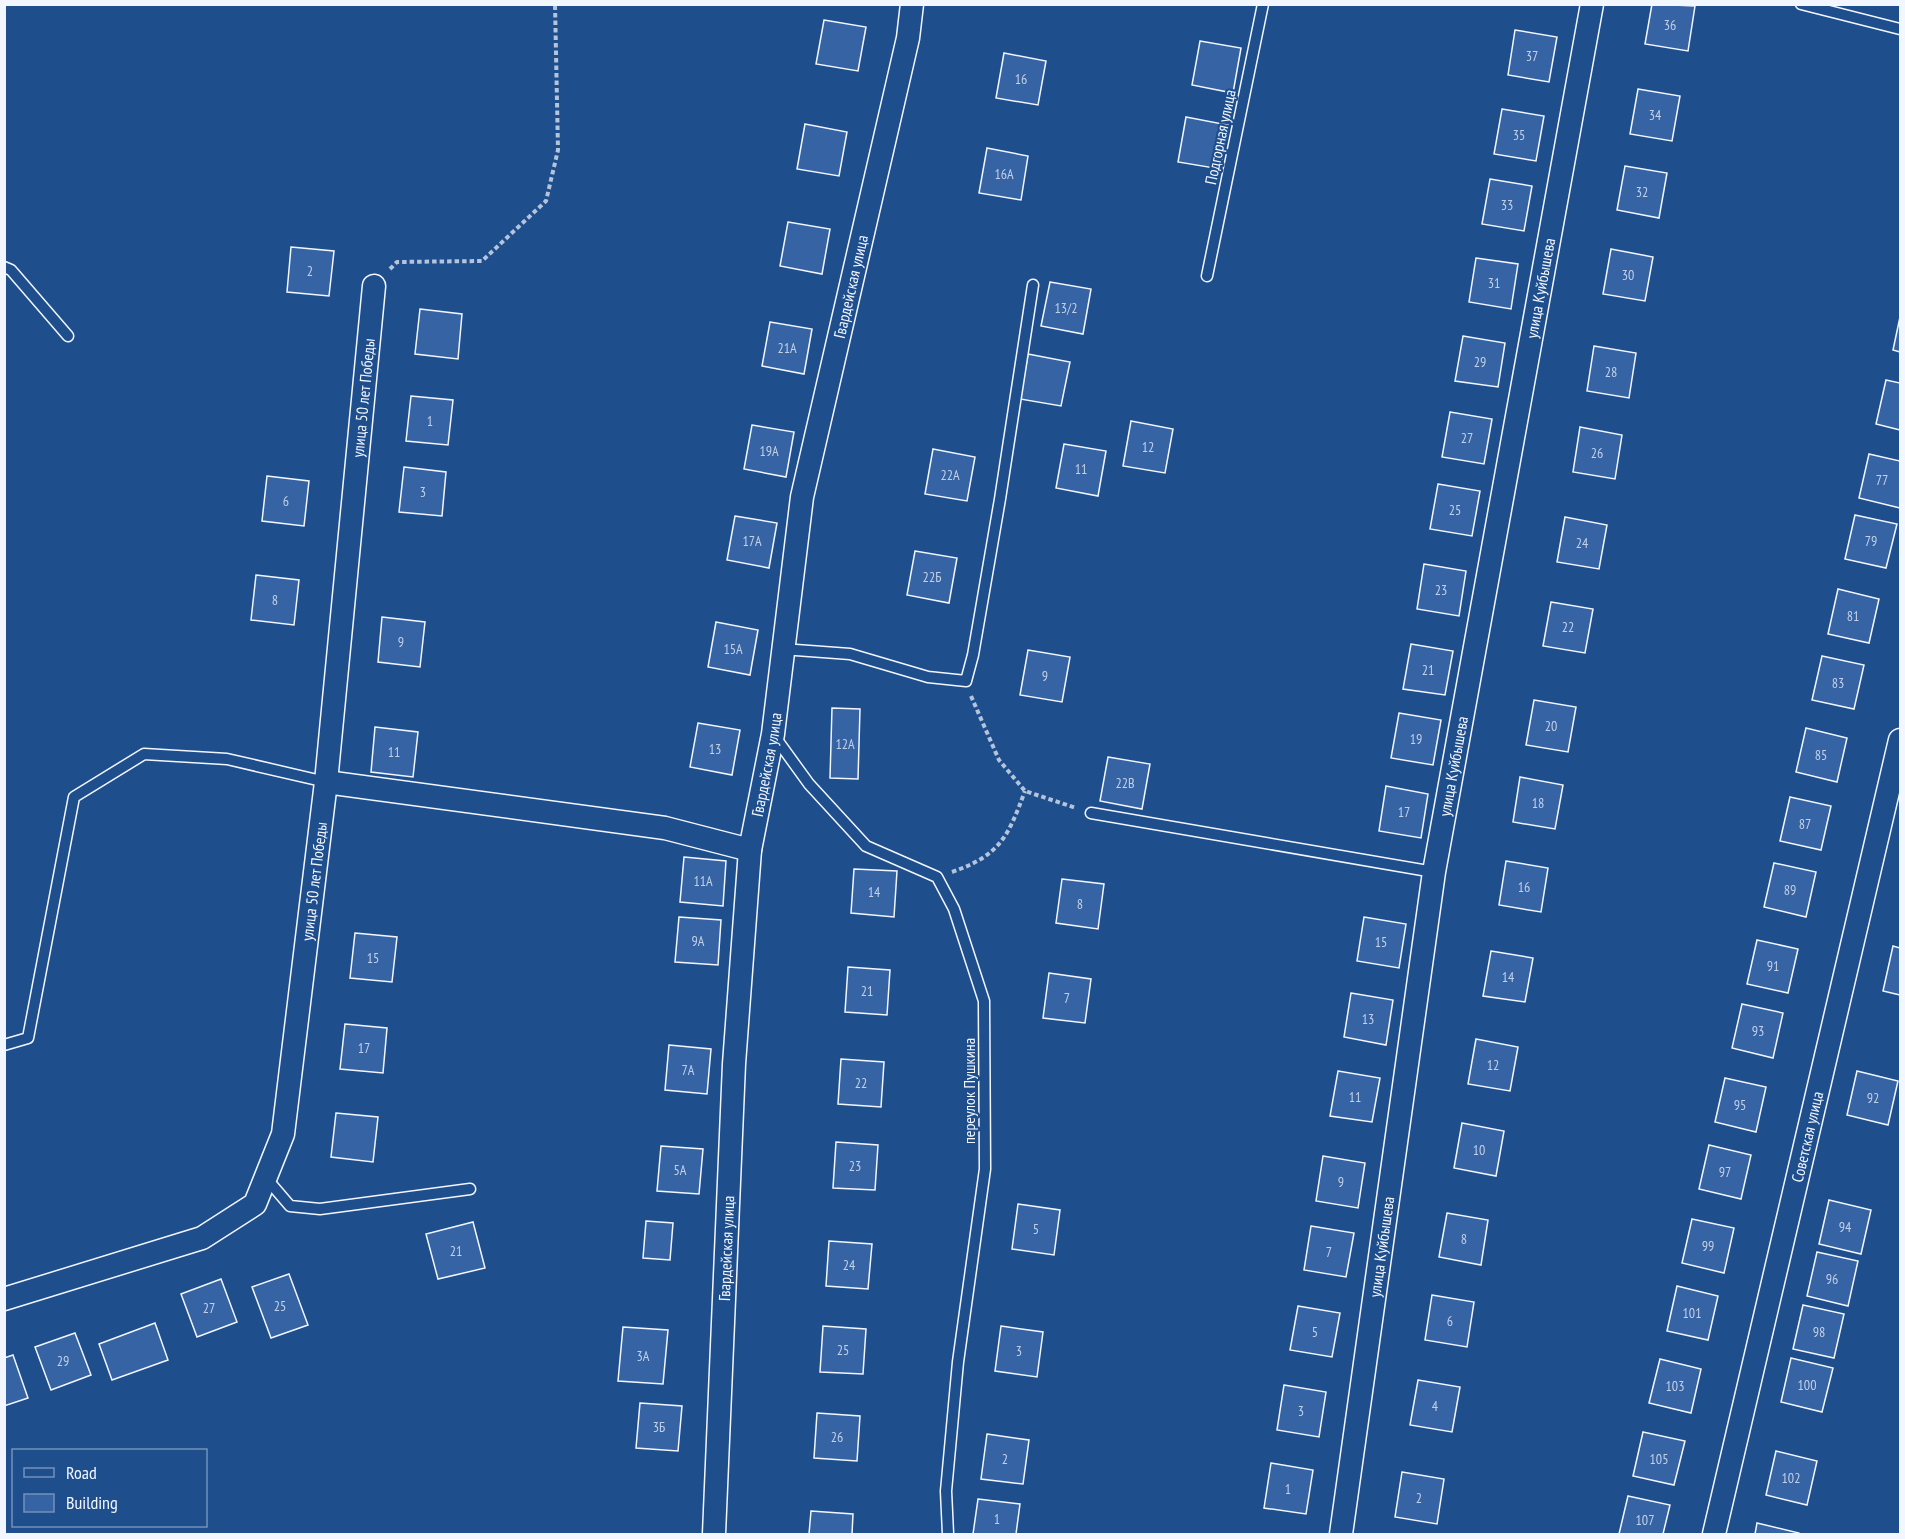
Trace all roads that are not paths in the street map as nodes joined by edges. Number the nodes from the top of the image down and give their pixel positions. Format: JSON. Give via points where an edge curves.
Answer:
{"nodes":[{"id":1,"x":912,"y":4,"type":"edge"},
{"id":2,"x":1263,"y":4,"type":"edge"},
{"id":3,"x":1593,"y":4,"type":"edge"},
{"id":4,"x":1801,"y":4,"type":"edge"},
{"id":5,"x":1900,"y":29,"type":"edge"},
{"id":6,"x":4,"y":267,"type":"edge"},
{"id":7,"x":1207,"y":276,"type":"dead end"},
{"id":8,"x":1033,"y":285,"type":"dead end"},
{"id":9,"x":374,"y":286,"type":"road end"},
{"id":10,"x":68,"y":336,"type":"dead end"},
{"id":11,"x":782,"y":649,"type":"junction"},
{"id":12,"x":773,"y":734,"type":"junction"},
{"id":13,"x":1900,"y":740,"type":"edge"},
{"id":14,"x":327,"y":782,"type":"junction"},
{"id":15,"x":1091,"y":813,"type":"road end"},
{"id":16,"x":750,"y":850,"type":"junction"},
{"id":17,"x":1434,"y":872,"type":"junction"},
{"id":18,"x":4,"y":1045,"type":"edge"},
{"id":19,"x":266,"y":1178,"type":"junction"},
{"id":20,"x":470,"y":1189,"type":"dead end"},
{"id":21,"x":4,"y":1299,"type":"edge"},
{"id":22,"x":714,"y":1534,"type":"edge"},
{"id":23,"x":948,"y":1534,"type":"edge"},
{"id":24,"x":1341,"y":1534,"type":"edge"},
{"id":25,"x":1714,"y":1534,"type":"edge"}],
"edges":[{"from":1,"to":11,"type":"street","name":"Гвардейская улица","via":[[802,497]]},
{"from":2,"to":7,"type":"lane","name":"Подгорная улица"},
{"from":3,"to":17,"type":"street","name":"улица Куйбышева"},
{"from":4,"to":5,"type":"lane"},
{"from":6,"to":10,"type":"lane","via":[[11,270]]},
{"from":8,"to":11,"type":"lane","via":[[1000,499],[966,681],[928,677],[850,654]]},
{"from":9,"to":14,"type":"street","name":"улица 50 лет Победы"},
{"from":11,"to":12,"type":"street","name":"Гвардейская улица"},
{"from":12,"to":16,"type":"street","name":"Гвардейская улица"},
{"from":12,"to":23,"type":"lane","name":"переулок Пушкина","via":[[809,784],[866,846],[937,878],[954,909],[984,1001],[985,1169],[958,1362],[946,1491]]},
{"from":13,"to":25,"type":"street","name":"Советская улица"},
{"from":14,"to":16,"type":"street","via":[[665,828]]},
{"from":14,"to":18,"type":"lane","via":[[227,759],[144,754],[74,797],[28,1038]]},
{"from":14,"to":19,"type":"street","name":"улица 50 лет Победы","via":[[283,1134]]},
{"from":15,"to":17,"type":"lane"},
{"from":16,"to":22,"type":"street","name":"Гвардейская улица","via":[[734,1064]]},
{"from":17,"to":24,"type":"street","name":"улица Куйбышева"},
{"from":19,"to":20,"type":"lane","via":[[290,1206],[320,1209]]},
{"from":19,"to":21,"type":"street","name":"улица 50 лет Победы","via":[[255,1204],[202,1238]]}]}
